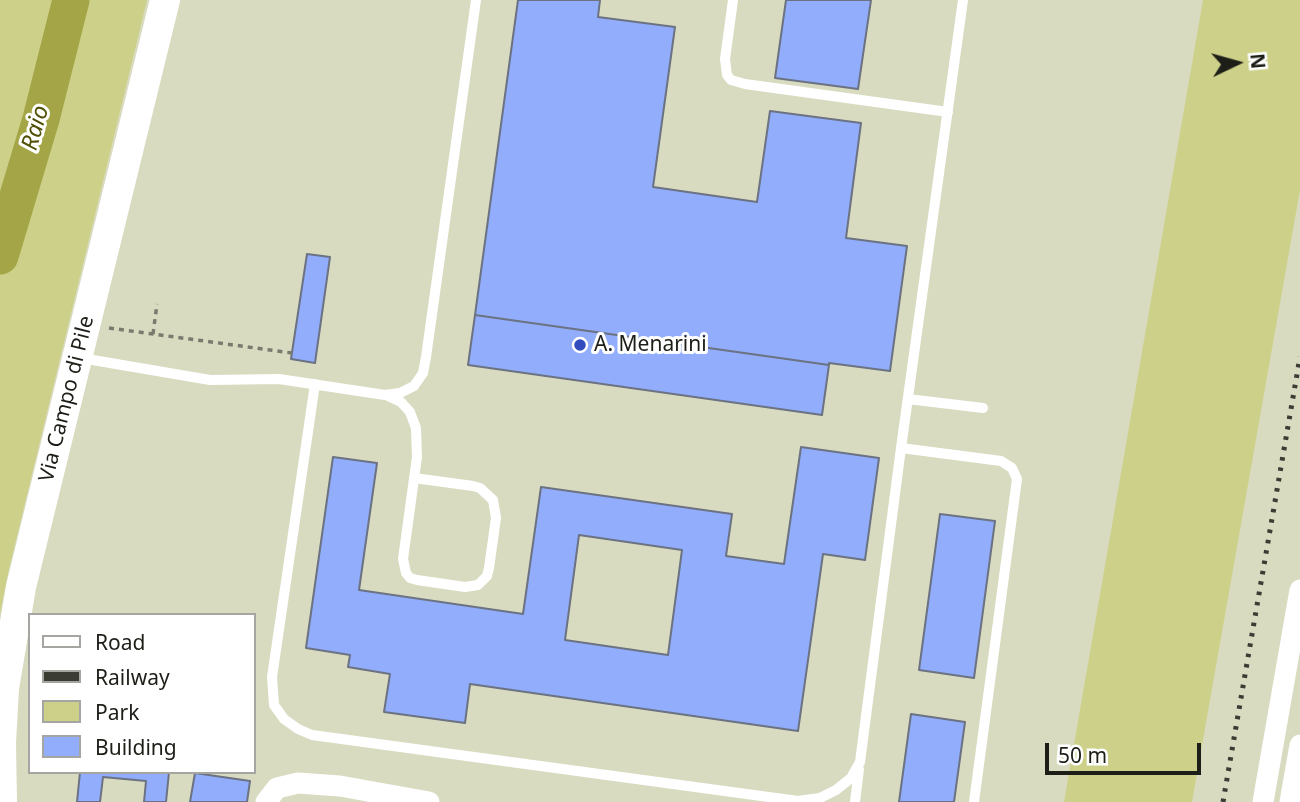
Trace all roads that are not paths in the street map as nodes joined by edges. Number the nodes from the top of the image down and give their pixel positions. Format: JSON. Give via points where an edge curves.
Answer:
{"nodes":[{"id":1,"x":166,"y":0,"type":"edge"},
{"id":2,"x":476,"y":0,"type":"edge"},
{"id":3,"x":733,"y":0,"type":"edge"},
{"id":4,"x":963,"y":0,"type":"edge"},
{"id":5,"x":948,"y":112,"type":"junction"},
{"id":6,"x":78,"y":358,"type":"junction"},
{"id":7,"x":315,"y":384,"type":"junction"},
{"id":8,"x":385,"y":395,"type":"junction"},
{"id":9,"x":908,"y":399,"type":"junction"},
{"id":10,"x":983,"y":408,"type":"dead end"},
{"id":11,"x":901,"y":448,"type":"junction"},
{"id":12,"x":414,"y":478,"type":"junction"},
{"id":13,"x":1300,"y":590,"type":"edge"},
{"id":14,"x":1300,"y":745,"type":"edge"},
{"id":15,"x":860,"y":762,"type":"junction"},
{"id":16,"x":2,"y":802,"type":"edge"},
{"id":17,"x":266,"y":802,"type":"edge"},
{"id":18,"x":429,"y":802,"type":"edge"},
{"id":19,"x":798,"y":802,"type":"edge"},
{"id":20,"x":855,"y":802,"type":"edge"},
{"id":21,"x":974,"y":802,"type":"edge"},
{"id":22,"x":1263,"y":802,"type":"edge"},
{"id":23,"x":1290,"y":802,"type":"edge"}],
"edges":[{"from":1,"to":6,"type":"main road","name":"Via Campo di Pile"},
{"from":2,"to":8,"type":"lane","via":[[425,365],[414,386]]},
{"from":3,"to":5,"type":"lane","via":[[725,59],[731,80]]},
{"from":4,"to":5,"type":"lane"},
{"from":5,"to":9,"type":"lane"},
{"from":6,"to":7,"type":"lane","via":[[210,380],[272,378]]},
{"from":6,"to":16,"type":"main road","name":"Via Campo di Pile","via":[[10,648],[2,716]]},
{"from":7,"to":8,"type":"lane"},
{"from":7,"to":19,"type":"lane","via":[[272,677],[274,705],[284,719],[312,734]]},
{"from":8,"to":12,"type":"lane","via":[[401,402],[416,428]]},
{"from":9,"to":10,"type":"lane"},
{"from":9,"to":11,"type":"lane"},
{"from":11,"to":15,"type":"lane"},
{"from":11,"to":21,"type":"lane","via":[[1001,461],[1012,468],[1017,479]]},
{"from":12,"to":12,"type":"lane","via":[[403,559],[406,573],[417,580],[478,585],[489,568],[496,518],[493,500],[473,486]]},
{"from":13,"to":22,"type":"street"},
{"from":14,"to":23,"type":"street"},
{"from":15,"to":19,"type":"lane","via":[[851,778],[836,790]]},
{"from":15,"to":20,"type":"lane"},
{"from":17,"to":18,"type":"street","via":[[277,788],[298,783]]}]}
